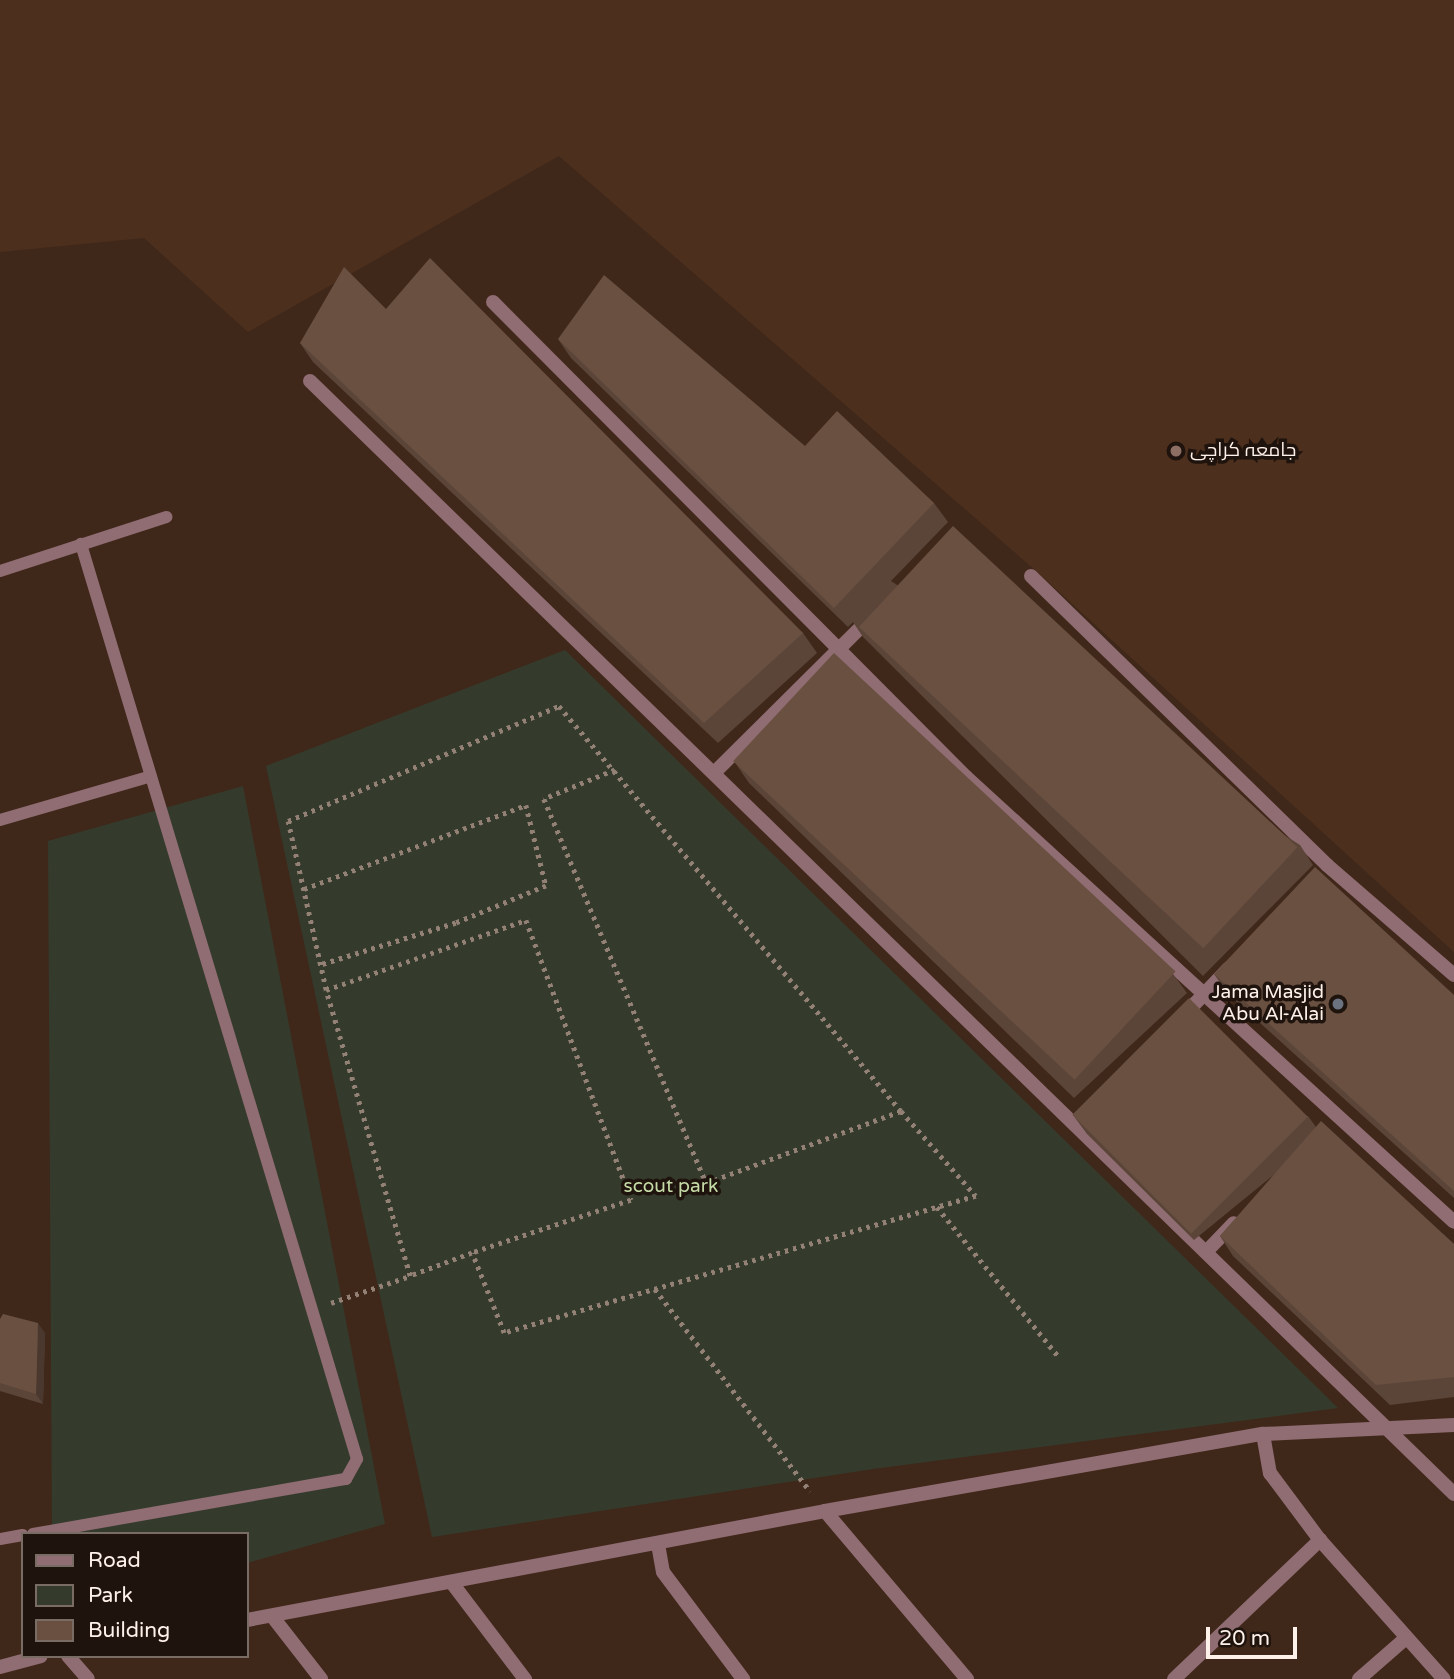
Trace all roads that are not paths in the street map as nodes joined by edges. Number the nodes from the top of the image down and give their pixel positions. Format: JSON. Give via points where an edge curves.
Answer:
{"nodes":[{"id":1,"x":493,"y":302,"type":"dead end"},
{"id":2,"x":310,"y":382,"type":"edge"},
{"id":3,"x":166,"y":517,"type":"dead end"},
{"id":4,"x":81,"y":544,"type":"junction"},
{"id":5,"x":0,"y":571,"type":"edge"},
{"id":6,"x":1031,"y":576,"type":"dead end"},
{"id":7,"x":878,"y":610,"type":"edge"},
{"id":8,"x":839,"y":649,"type":"junction"},
{"id":9,"x":715,"y":772,"type":"junction"},
{"id":10,"x":150,"y":776,"type":"junction"},
{"id":11,"x":0,"y":820,"type":"edge"},
{"id":12,"x":1241,"y":955,"type":"edge"},
{"id":13,"x":1454,"y":975,"type":"edge"},
{"id":14,"x":1203,"y":995,"type":"junction"},
{"id":15,"x":1174,"y":1025,"type":"edge"},
{"id":16,"x":1243,"y":1213,"type":"edge"},
{"id":17,"x":1454,"y":1223,"type":"edge"},
{"id":18,"x":1206,"y":1252,"type":"junction"},
{"id":19,"x":1454,"y":1425,"type":"edge"},
{"id":20,"x":1386,"y":1426,"type":"junction"},
{"id":21,"x":1263,"y":1434,"type":"junction"},
{"id":22,"x":1454,"y":1494,"type":"edge"},
{"id":23,"x":825,"y":1511,"type":"junction"},
{"id":24,"x":44,"y":1532,"type":"edge"},
{"id":25,"x":21,"y":1535,"type":"edge"},
{"id":26,"x":0,"y":1539,"type":"edge"},
{"id":27,"x":1320,"y":1540,"type":"junction"},
{"id":28,"x":658,"y":1544,"type":"junction"},
{"id":29,"x":452,"y":1583,"type":"junction"},
{"id":30,"x":272,"y":1616,"type":"junction"},
{"id":31,"x":248,"y":1620,"type":"edge"},
{"id":32,"x":1406,"y":1638,"type":"junction"},
{"id":33,"x":34,"y":1658,"type":"edge"},
{"id":34,"x":70,"y":1658,"type":"edge"},
{"id":35,"x":0,"y":1667,"type":"edge"},
{"id":36,"x":88,"y":1679,"type":"edge"},
{"id":37,"x":321,"y":1679,"type":"edge"},
{"id":38,"x":525,"y":1679,"type":"edge"},
{"id":39,"x":743,"y":1679,"type":"edge"},
{"id":40,"x":967,"y":1679,"type":"edge"},
{"id":41,"x":1174,"y":1679,"type":"edge"},
{"id":42,"x":1359,"y":1679,"type":"edge"},
{"id":43,"x":1444,"y":1679,"type":"edge"}],
"edges":[{"from":1,"to":8,"type":"street"},
{"from":2,"to":9,"type":"street"},
{"from":3,"to":4,"type":"lane"},
{"from":4,"to":5,"type":"lane"},
{"from":4,"to":10,"type":"lane"},
{"from":6,"to":13,"type":"street","via":[[1322,870]]},
{"from":7,"to":8,"type":"street"},
{"from":8,"to":9,"type":"street"},
{"from":8,"to":14,"type":"street","via":[[966,777]]},
{"from":9,"to":18,"type":"street","via":[[865,926],[1082,1119]]},
{"from":10,"to":11,"type":"lane"},
{"from":10,"to":24,"type":"lane","via":[[356,1459],[346,1479]]},
{"from":12,"to":14,"type":"street"},
{"from":14,"to":15,"type":"street"},
{"from":14,"to":17,"type":"street","via":[[1333,1124]]},
{"from":16,"to":18,"type":"street"},
{"from":18,"to":20,"type":"street"},
{"from":19,"to":20,"type":"street"},
{"from":20,"to":21,"type":"street"},
{"from":20,"to":22,"type":"street"},
{"from":21,"to":23,"type":"street"},
{"from":21,"to":27,"type":"street","via":[[1270,1473]]},
{"from":23,"to":28,"type":"street"},
{"from":23,"to":40,"type":"street"},
{"from":25,"to":26,"type":"lane"},
{"from":27,"to":32,"type":"street"},
{"from":27,"to":41,"type":"street"},
{"from":28,"to":29,"type":"street"},
{"from":28,"to":39,"type":"street","via":[[663,1572]]},
{"from":29,"to":30,"type":"street"},
{"from":29,"to":38,"type":"street"},
{"from":30,"to":31,"type":"street"},
{"from":30,"to":37,"type":"street"},
{"from":32,"to":42,"type":"street"},
{"from":32,"to":43,"type":"street"},
{"from":33,"to":35,"type":"street"},
{"from":34,"to":36,"type":"street"}]}
